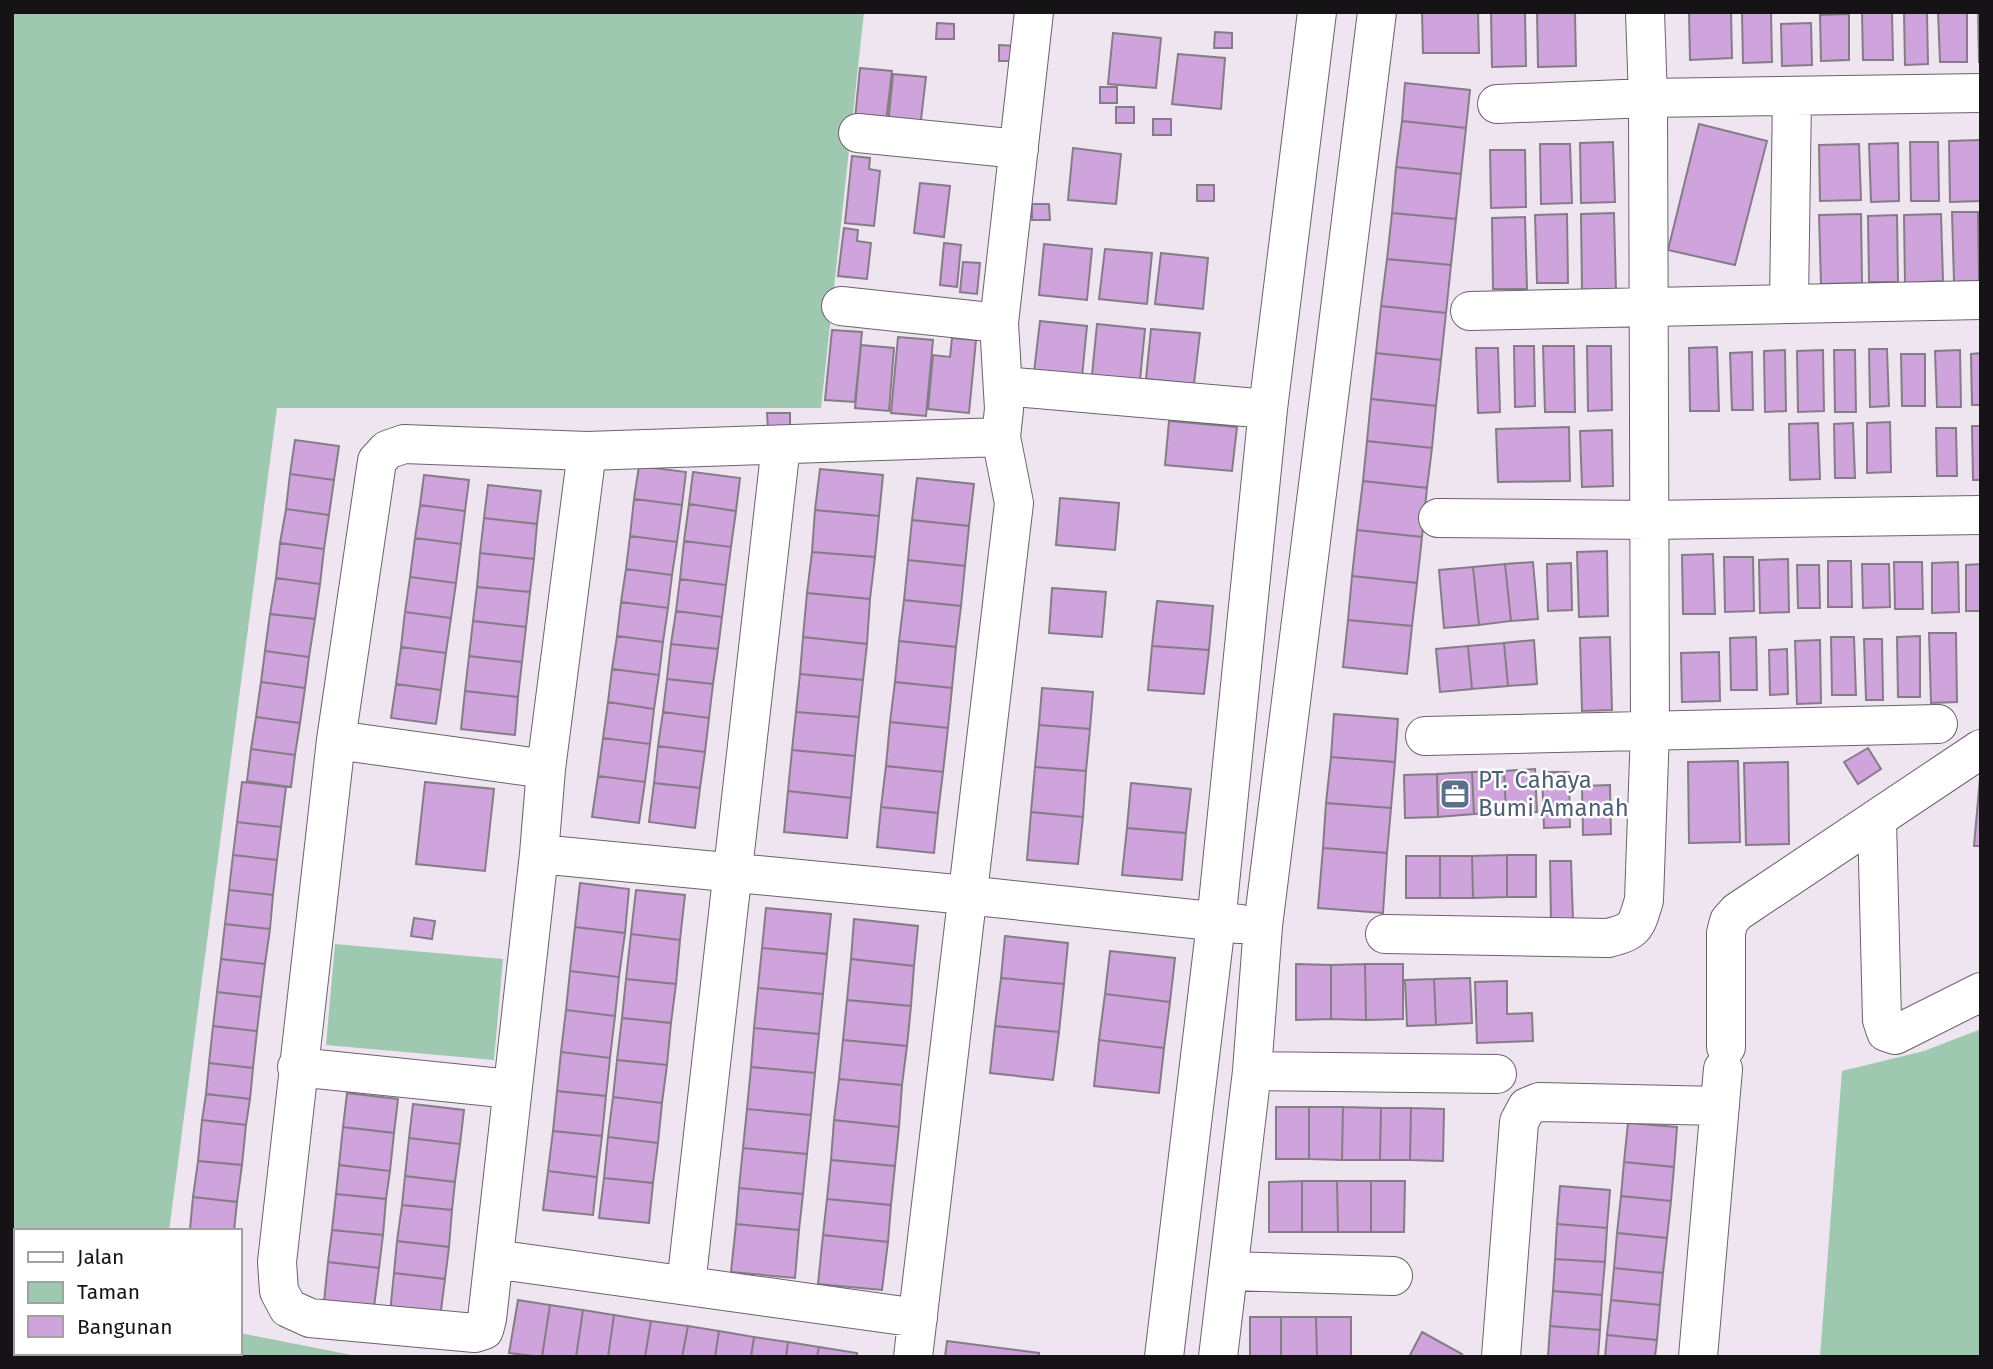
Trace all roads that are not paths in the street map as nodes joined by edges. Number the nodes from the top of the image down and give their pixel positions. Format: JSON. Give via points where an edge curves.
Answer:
{"nodes":[{"id":1,"x":1034,"y":12,"type":"edge"},
{"id":2,"x":1317,"y":12,"type":"edge"},
{"id":3,"x":1377,"y":12,"type":"edge"},
{"id":4,"x":1645,"y":12,"type":"edge"},
{"id":5,"x":1981,"y":93,"type":"edge"},
{"id":6,"x":1792,"y":96,"type":"junction"},
{"id":7,"x":1648,"y":98,"type":"junction"},
{"id":8,"x":1497,"y":104,"type":"dead end"},
{"id":9,"x":859,"y":133,"type":"dead end"},
{"id":10,"x":1018,"y":149,"type":"junction"},
{"id":11,"x":1981,"y":300,"type":"edge"},
{"id":12,"x":1789,"y":303,"type":"junction"},
{"id":13,"x":841,"y":306,"type":"dead end"},
{"id":14,"x":1647,"y":306,"type":"junction"},
{"id":15,"x":1470,"y":311,"type":"dead end"},
{"id":16,"x":999,"y":323,"type":"junction"},
{"id":17,"x":1003,"y":386,"type":"junction"},
{"id":18,"x":1268,"y":409,"type":"junction"},
{"id":19,"x":1001,"y":437,"type":"junction"},
{"id":20,"x":781,"y":445,"type":"junction"},
{"id":21,"x":587,"y":451,"type":"junction"},
{"id":22,"x":1981,"y":515,"type":"edge"},
{"id":23,"x":1438,"y":518,"type":"dead end"},
{"id":24,"x":1649,"y":520,"type":"junction"},
{"id":25,"x":1938,"y":724,"type":"dead end"},
{"id":26,"x":1650,"y":730,"type":"junction"},
{"id":27,"x":1425,"y":736,"type":"dead end"},
{"id":28,"x":336,"y":740,"type":"junction"},
{"id":29,"x":1981,"y":749,"type":"edge"},
{"id":30,"x":545,"y":769,"type":"junction"},
{"id":31,"x":1877,"y":820,"type":"junction"},
{"id":32,"x":539,"y":853,"type":"junction"},
{"id":33,"x":733,"y":872,"type":"junction"},
{"id":34,"x":966,"y":895,"type":"junction"},
{"id":35,"x":1216,"y":923,"type":"junction"},
{"id":36,"x":1263,"y":926,"type":"junction"},
{"id":37,"x":1385,"y":934,"type":"dead end"},
{"id":38,"x":1981,"y":992,"type":"edge"},
{"id":39,"x":297,"y":1067,"type":"junction"},
{"id":40,"x":1252,"y":1071,"type":"junction"},
{"id":41,"x":1497,"y":1074,"type":"dead end"},
{"id":42,"x":1723,"y":1074,"type":"junction"},
{"id":43,"x":512,"y":1089,"type":"junction"},
{"id":44,"x":494,"y":1259,"type":"junction"},
{"id":45,"x":1228,"y":1271,"type":"junction"},
{"id":46,"x":1393,"y":1276,"type":"dead end"},
{"id":47,"x":685,"y":1284,"type":"junction"},
{"id":48,"x":918,"y":1318,"type":"junction"},
{"id":49,"x":913,"y":1357,"type":"edge"},
{"id":50,"x":1164,"y":1357,"type":"edge"},
{"id":51,"x":1218,"y":1357,"type":"edge"},
{"id":52,"x":1501,"y":1357,"type":"edge"},
{"id":53,"x":1698,"y":1357,"type":"edge"}],
"edges":[{"from":1,"to":10,"type":"street"},
{"from":2,"to":18,"type":"street"},
{"from":3,"to":36,"type":"street"},
{"from":4,"to":7,"type":"street"},
{"from":5,"to":6,"type":"street"},
{"from":6,"to":7,"type":"street"},
{"from":6,"to":12,"type":"street"},
{"from":7,"to":8,"type":"street"},
{"from":7,"to":14,"type":"street"},
{"from":9,"to":10,"type":"street"},
{"from":10,"to":16,"type":"street"},
{"from":11,"to":12,"type":"street"},
{"from":12,"to":14,"type":"street"},
{"from":13,"to":16,"type":"street"},
{"from":14,"to":15,"type":"street"},
{"from":14,"to":24,"type":"street"},
{"from":16,"to":17,"type":"street"},
{"from":17,"to":18,"type":"street"},
{"from":17,"to":19,"type":"street"},
{"from":18,"to":35,"type":"street"},
{"from":19,"to":20,"type":"street"},
{"from":19,"to":34,"type":"street","via":[[1014,503]]},
{"from":20,"to":21,"type":"street"},
{"from":20,"to":33,"type":"street"},
{"from":21,"to":28,"type":"street","via":[[404,444],[387,450],[377,461]]},
{"from":21,"to":30,"type":"street"},
{"from":22,"to":24,"type":"street"},
{"from":23,"to":24,"type":"street"},
{"from":24,"to":26,"type":"street"},
{"from":25,"to":26,"type":"street"},
{"from":26,"to":27,"type":"street"},
{"from":26,"to":37,"type":"street","via":[[1644,900],[1629,933],[1608,938]]},
{"from":28,"to":30,"type":"street"},
{"from":28,"to":39,"type":"street"},
{"from":29,"to":31,"type":"street"},
{"from":30,"to":32,"type":"street"},
{"from":31,"to":38,"type":"street","via":[[1886,1032],[1895,1035]]},
{"from":31,"to":42,"type":"street","via":[[1729,921]]},
{"from":32,"to":33,"type":"street"},
{"from":32,"to":43,"type":"street"},
{"from":33,"to":34,"type":"street"},
{"from":33,"to":47,"type":"street"},
{"from":34,"to":35,"type":"street"},
{"from":34,"to":48,"type":"street"},
{"from":35,"to":36,"type":"street"},
{"from":35,"to":50,"type":"street"},
{"from":36,"to":40,"type":"street"},
{"from":39,"to":43,"type":"street"},
{"from":39,"to":44,"type":"street","via":[[277,1262],[279,1291],[288,1308],[310,1318],[475,1333],[484,1330],[487,1320]]},
{"from":40,"to":41,"type":"street"},
{"from":40,"to":45,"type":"street"},
{"from":42,"to":52,"type":"street","via":[[1539,1101],[1527,1107],[1519,1122]]},
{"from":42,"to":53,"type":"street"},
{"from":43,"to":44,"type":"street"},
{"from":44,"to":47,"type":"street"},
{"from":45,"to":46,"type":"street"},
{"from":45,"to":51,"type":"street"},
{"from":47,"to":48,"type":"street"},
{"from":48,"to":49,"type":"street"}]}
